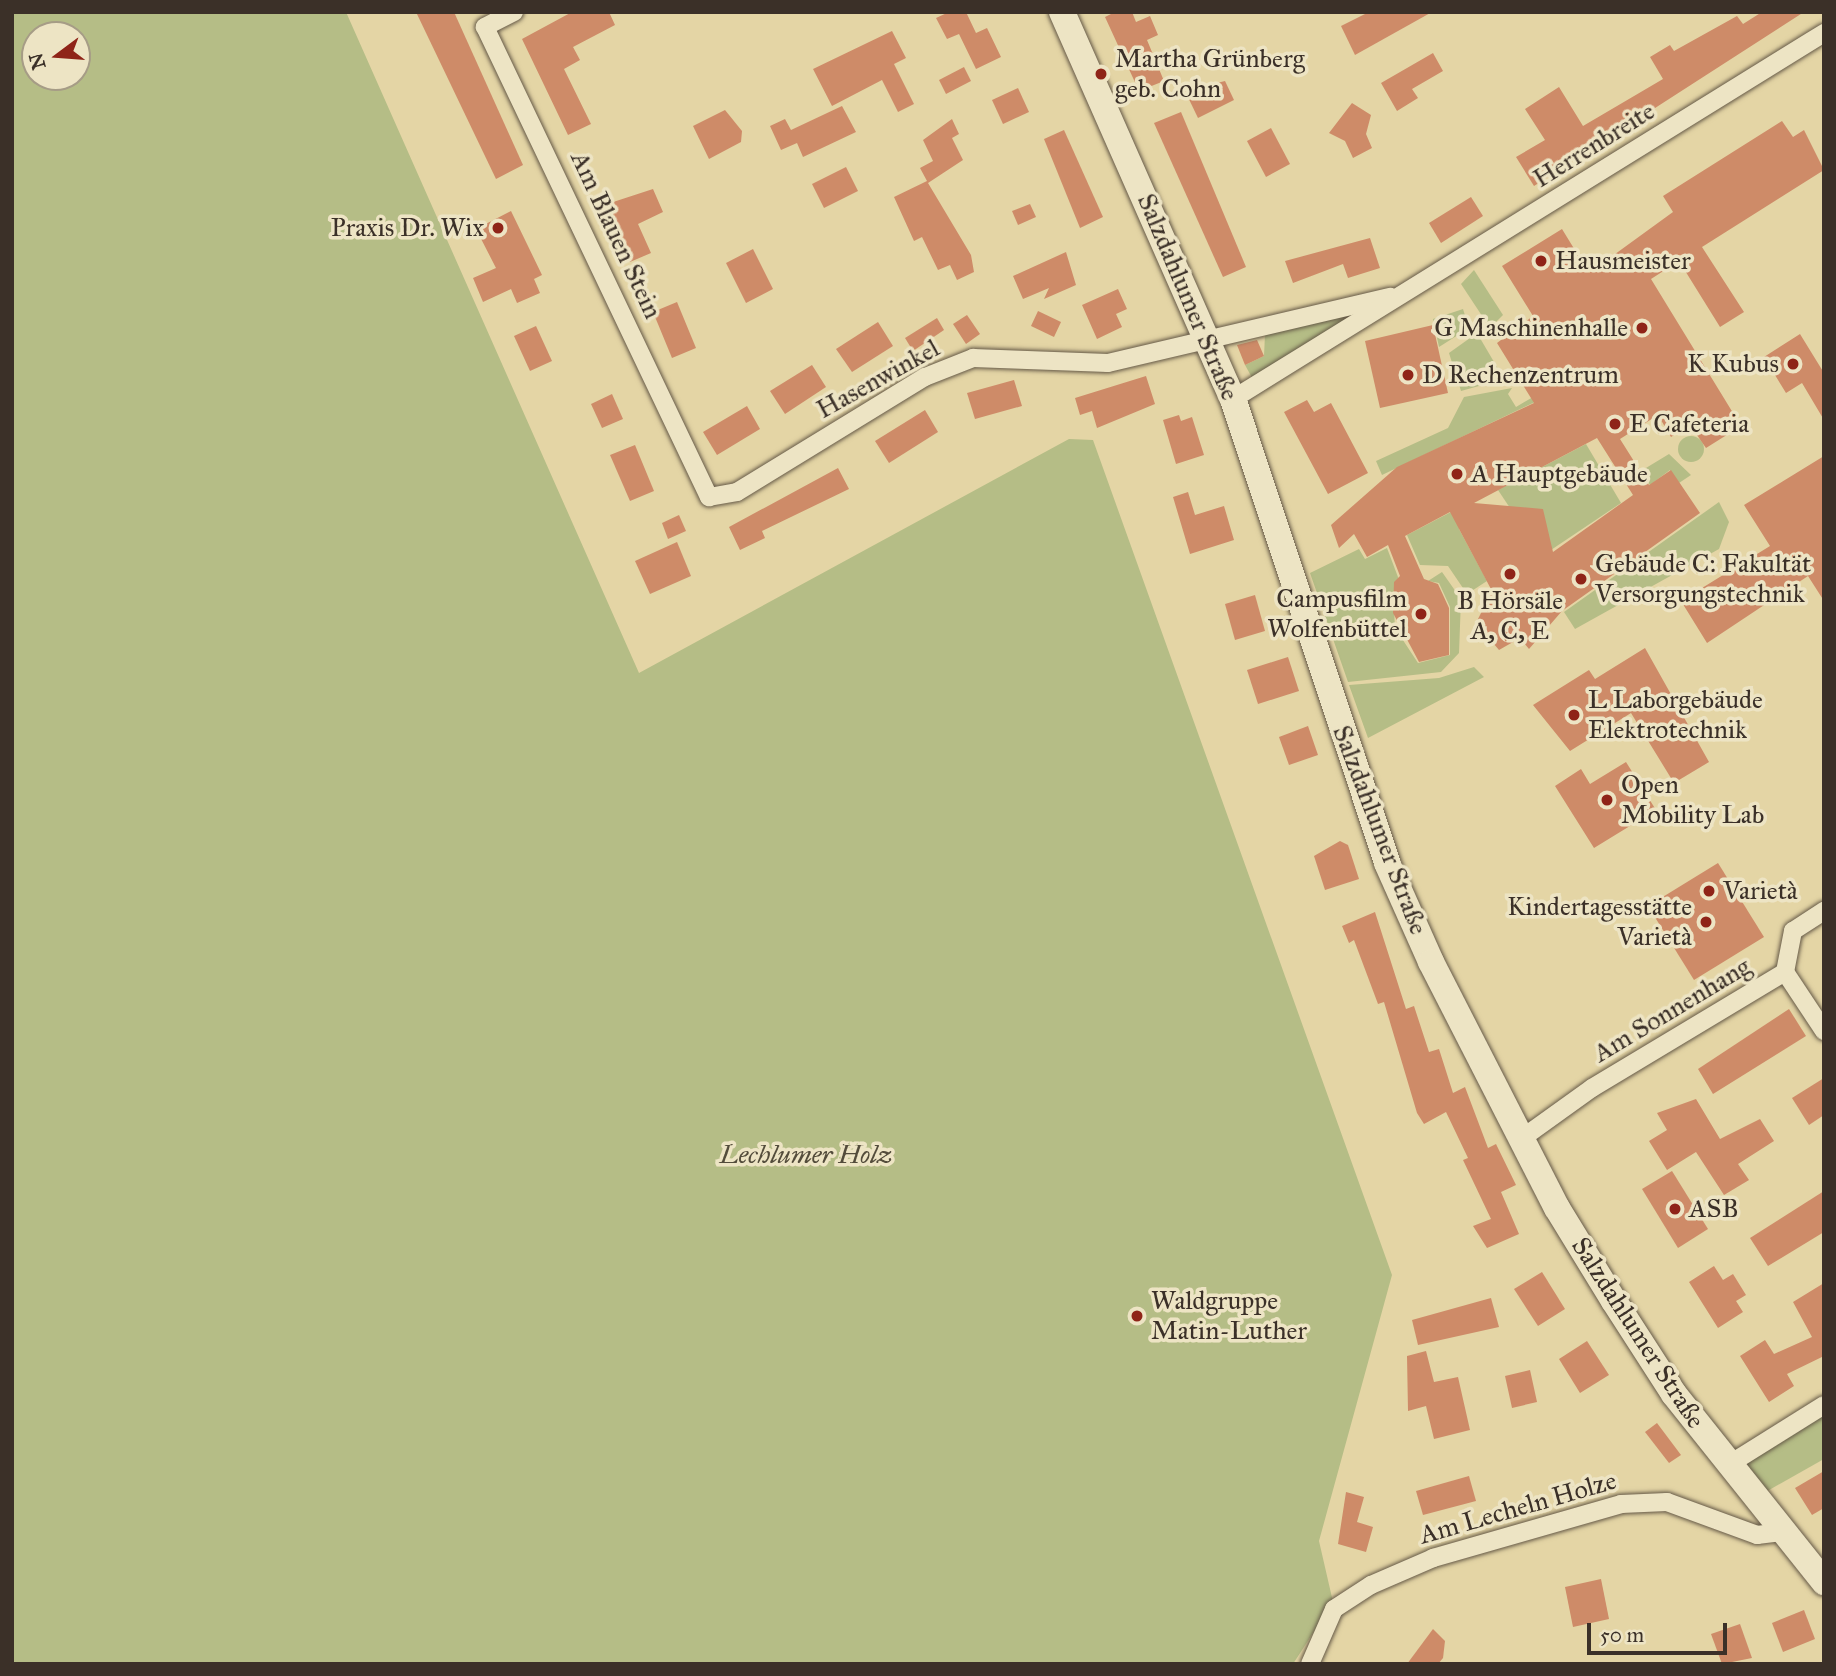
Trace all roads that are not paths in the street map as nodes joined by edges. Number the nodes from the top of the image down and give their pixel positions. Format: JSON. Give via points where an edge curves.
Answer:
{"nodes":[{"id":1,"x":514,"y":12,"type":"edge"},
{"id":2,"x":1062,"y":12,"type":"edge"},
{"id":3,"x":481,"y":20,"type":"edge"},
{"id":4,"x":1824,"y":33,"type":"edge"},
{"id":5,"x":1390,"y":297,"type":"junction"},
{"id":6,"x":1208,"y":338,"type":"junction"},
{"id":7,"x":1233,"y":399,"type":"junction"},
{"id":8,"x":709,"y":496,"type":"joint"},
{"id":9,"x":1824,"y":911,"type":"edge"},
{"id":10,"x":1785,"y":972,"type":"junction"},
{"id":11,"x":1824,"y":1031,"type":"edge"},
{"id":12,"x":1521,"y":1139,"type":"junction"},
{"id":13,"x":1824,"y":1405,"type":"edge"},
{"id":14,"x":1728,"y":1465,"type":"junction"},
{"id":15,"x":1782,"y":1532,"type":"junction"},
{"id":16,"x":1824,"y":1582,"type":"edge"},
{"id":17,"x":1310,"y":1664,"type":"edge"}],
"edges":[{"from":1,"to":3,"type":"street","name":"Am Blauen Stein"},
{"from":2,"to":6,"type":"main road","name":"Salzdahlumer Straße"},
{"from":3,"to":8,"type":"street","name":"Am Blauen Stein"},
{"from":4,"to":5,"type":"street","name":"Herrenbreite"},
{"from":5,"to":6,"type":"street","name":"Herrenbreite"},
{"from":5,"to":7,"type":"street","name":"Herrenbreite"},
{"from":6,"to":7,"type":"main road","name":"Salzdahlumer Straße"},
{"from":6,"to":8,"type":"street","name":"Hasenwinkel","via":[[1173,351],[1082,366],[973,358],[925,377],[737,492]]},
{"from":7,"to":12,"type":"main road","name":"Salzdahlumer Straße","via":[[1387,863]]},
{"from":9,"to":10,"type":"street","name":"Am Sonnenhang","via":[[1793,931]]},
{"from":10,"to":11,"type":"street"},
{"from":10,"to":12,"type":"street","name":"Am Sonnenhang","via":[[1592,1088]]},
{"from":12,"to":14,"type":"main road","name":"Salzdahlumer Straße","via":[[1621,1313]]},
{"from":13,"to":14,"type":"street"},
{"from":14,"to":15,"type":"main road","name":"Salzdahlumer Straße"},
{"from":15,"to":16,"type":"main road","name":"Salzdahlumer Straße"},
{"from":15,"to":17,"type":"street","name":"Am Lecheln Holze","via":[[1757,1535],[1667,1502],[1621,1504],[1433,1558],[1371,1585],[1334,1609]]}]}
